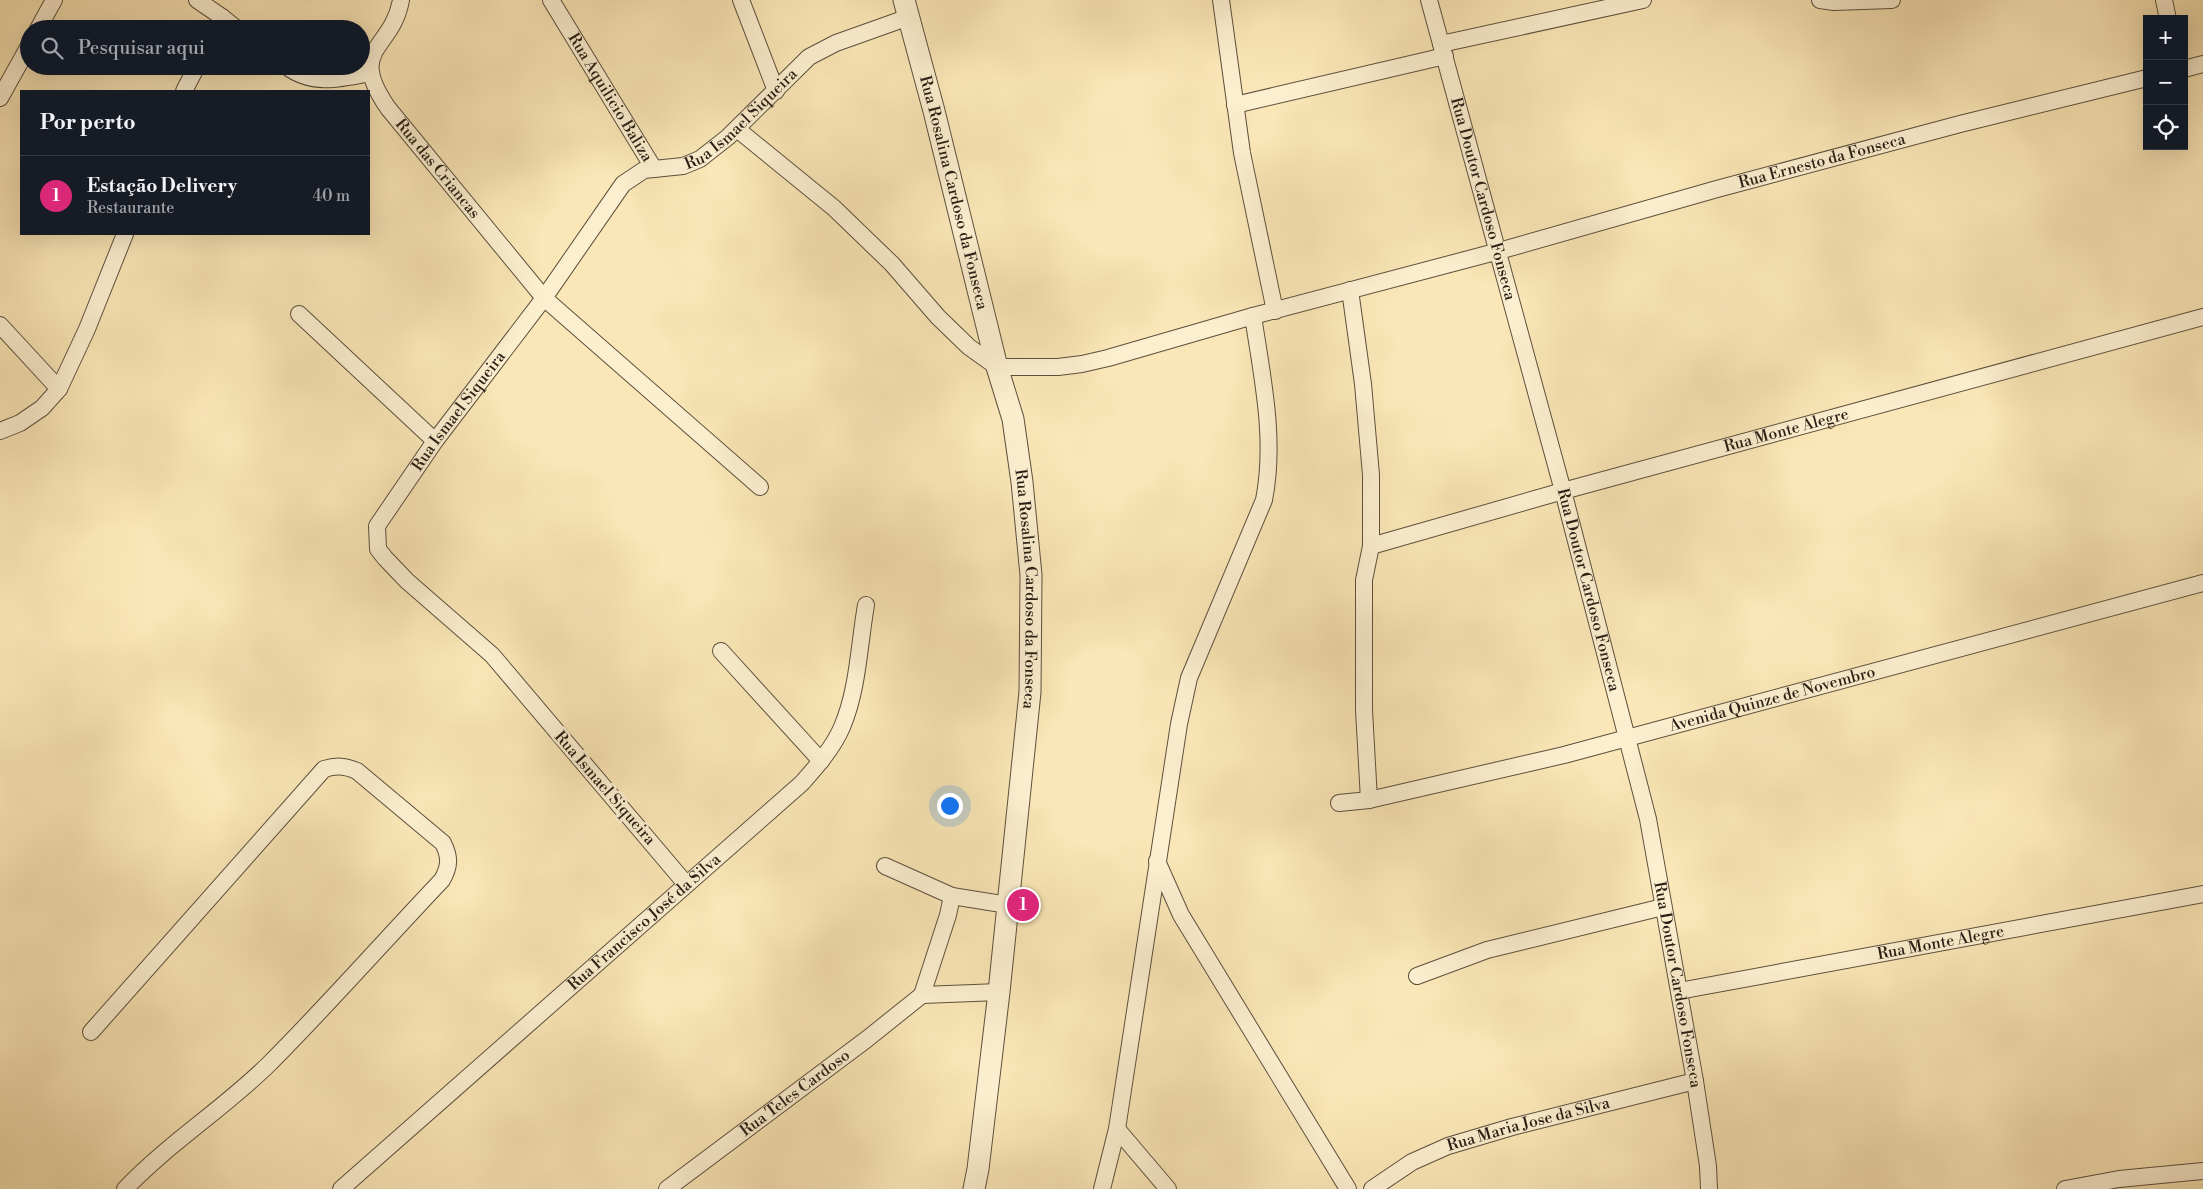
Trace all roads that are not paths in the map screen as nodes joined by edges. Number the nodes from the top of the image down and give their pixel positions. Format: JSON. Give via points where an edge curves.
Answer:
{"nodes":[{"id":1,"x":54,"y":0,"type":"edge"},
{"id":2,"x":197,"y":0,"type":"edge"},
{"id":3,"x":400,"y":0,"type":"edge"},
{"id":4,"x":551,"y":0,"type":"edge"},
{"id":5,"x":741,"y":0,"type":"edge"},
{"id":6,"x":1221,"y":0,"type":"edge"},
{"id":7,"x":1429,"y":0,"type":"edge"},
{"id":8,"x":1643,"y":0,"type":"edge"},
{"id":9,"x":1820,"y":0,"type":"edge"},
{"id":10,"x":1892,"y":0,"type":"edge"},
{"id":11,"x":2164,"y":0,"type":"edge"},
{"id":12,"x":906,"y":9,"type":"edge"},
{"id":13,"x":2167,"y":15,"type":"edge"},
{"id":14,"x":43,"y":20,"type":"edge"},
{"id":15,"x":216,"y":20,"type":"edge"},
{"id":16,"x":1443,"y":50,"type":"junction"},
{"id":17,"x":20,"y":62,"type":"edge"},
{"id":18,"x":2203,"y":64,"type":"edge"},
{"id":19,"x":2188,"y":68,"type":"edge"},
{"id":20,"x":370,"y":73,"type":"joint"},
{"id":21,"x":192,"y":75,"type":"edge"},
{"id":22,"x":299,"y":75,"type":"edge"},
{"id":23,"x":360,"y":75,"type":"edge"},
{"id":24,"x":2143,"y":79,"type":"edge"},
{"id":25,"x":185,"y":90,"type":"edge"},
{"id":26,"x":776,"y":91,"type":"junction"},
{"id":27,"x":0,"y":98,"type":"edge"},
{"id":28,"x":1234,"y":105,"type":"junction"},
{"id":29,"x":737,"y":129,"type":"junction"},
{"id":30,"x":654,"y":169,"type":"junction"},
{"id":31,"x":125,"y":235,"type":"edge"},
{"id":32,"x":1499,"y":251,"type":"junction"},
{"id":33,"x":1350,"y":290,"type":"junction"},
{"id":34,"x":544,"y":298,"type":"junction"},
{"id":35,"x":1275,"y":311,"type":"junction"},
{"id":36,"x":299,"y":314,"type":"dead end"},
{"id":37,"x":1253,"y":316,"type":"junction"},
{"id":38,"x":2203,"y":317,"type":"edge"},
{"id":39,"x":0,"y":326,"type":"edge"},
{"id":40,"x":997,"y":367,"type":"junction"},
{"id":41,"x":59,"y":389,"type":"junction"},
{"id":42,"x":0,"y":431,"type":"edge"},
{"id":43,"x":435,"y":440,"type":"junction"},
{"id":44,"x":760,"y":487,"type":"dead end"},
{"id":45,"x":1563,"y":490,"type":"junction"},
{"id":46,"x":1371,"y":546,"type":"junction"},
{"id":47,"x":2203,"y":583,"type":"edge"},
{"id":48,"x":866,"y":605,"type":"dead end"},
{"id":49,"x":721,"y":651,"type":"dead end"},
{"id":50,"x":1627,"y":736,"type":"junction"},
{"id":51,"x":821,"y":761,"type":"junction"},
{"id":52,"x":1369,"y":800,"type":"junction"},
{"id":53,"x":1339,"y":803,"type":"dead end"},
{"id":54,"x":1157,"y":861,"type":"junction"},
{"id":55,"x":885,"y":866,"type":"dead end"},
{"id":56,"x":686,"y":884,"type":"junction"},
{"id":57,"x":2203,"y":894,"type":"edge"},
{"id":58,"x":952,"y":896,"type":"junction"},
{"id":59,"x":1008,"y":905,"type":"junction"},
{"id":60,"x":1664,"y":907,"type":"junction"},
{"id":61,"x":1417,"y":976,"type":"dead end"},
{"id":62,"x":1679,"y":991,"type":"junction"},
{"id":63,"x":999,"y":992,"type":"junction"},
{"id":64,"x":922,"y":994,"type":"junction"},
{"id":65,"x":91,"y":1032,"type":"dead end"},
{"id":66,"x":1695,"y":1081,"type":"junction"},
{"id":67,"x":1117,"y":1129,"type":"junction"},
{"id":68,"x":2203,"y":1171,"type":"edge"},
{"id":69,"x":1705,"y":1188,"type":"edge"},
{"id":70,"x":125,"y":1189,"type":"edge"},
{"id":71,"x":341,"y":1189,"type":"edge"},
{"id":72,"x":667,"y":1189,"type":"edge"},
{"id":73,"x":974,"y":1189,"type":"edge"},
{"id":74,"x":1102,"y":1189,"type":"edge"},
{"id":75,"x":1168,"y":1189,"type":"edge"},
{"id":76,"x":1348,"y":1189,"type":"edge"},
{"id":77,"x":1372,"y":1189,"type":"edge"},
{"id":78,"x":2065,"y":1189,"type":"edge"}],
"edges":[{"from":1,"to":14,"type":"street"},
{"from":2,"to":15,"type":"street"},
{"from":3,"to":20,"type":"street","via":[[398,16],[377,46]]},
{"from":4,"to":30,"type":"street","name":"Rua Aquilicio Baliza"},
{"from":5,"to":26,"type":"street"},
{"from":6,"to":28,"type":"street"},
{"from":7,"to":16,"type":"street","name":"Rua Doutor Cardoso Fonseca"},
{"from":8,"to":16,"type":"street"},
{"from":9,"to":10,"type":"street"},
{"from":11,"to":13,"type":"street"},
{"from":12,"to":26,"type":"street","name":"Rua Ismael Siqueira","via":[[809,57]]},
{"from":12,"to":40,"type":"street","name":"Rua Rosalina Cardoso da Fonseca","via":[[937,120]]},
{"from":16,"to":28,"type":"street"},
{"from":16,"to":32,"type":"street","name":"Rua Doutor Cardoso Fonseca"},
{"from":17,"to":27,"type":"street"},
{"from":18,"to":19,"type":"street"},
{"from":20,"to":34,"type":"street","name":"Rua das Criancas","via":[[388,108]]},
{"from":21,"to":25,"type":"street"},
{"from":22,"to":23,"type":"street","via":[[313,80]]},
{"from":24,"to":32,"type":"street","name":"Rua Ernesto da Fonseca","via":[[1951,126]]},
{"from":26,"to":29,"type":"street","name":"Rua Ismael Siqueira"},
{"from":28,"to":35,"type":"street"},
{"from":29,"to":30,"type":"street","name":"Rua Ismael Siqueira","via":[[700,158],[683,166]]},
{"from":29,"to":40,"type":"street","via":[[834,208],[892,264],[938,317]]},
{"from":30,"to":34,"type":"street","name":"Rua Ismael Siqueira","via":[[644,170],[623,184]]},
{"from":31,"to":41,"type":"street"},
{"from":32,"to":33,"type":"street","name":"Rua Ernesto da Fonseca"},
{"from":32,"to":45,"type":"street","name":"Rua Doutor Cardoso Fonseca"},
{"from":33,"to":35,"type":"street","name":"Rua Ernesto da Fonseca"},
{"from":33,"to":46,"type":"street","via":[[1371,476]]},
{"from":34,"to":43,"type":"street","name":"Rua Ismael Siqueira"},
{"from":34,"to":44,"type":"street","name":"Rua das Criancas"},
{"from":35,"to":37,"type":"street","name":"Rua Ernesto da Fonseca"},
{"from":36,"to":43,"type":"street"},
{"from":37,"to":40,"type":"street","name":"Rua Ernesto da Fonseca","via":[[1082,364]]},
{"from":37,"to":54,"type":"street","via":[[1266,399],[1269,473],[1264,500],[1188,678]]},
{"from":38,"to":45,"type":"street","name":"Rua Monte Alegre"},
{"from":39,"to":41,"type":"street"},
{"from":40,"to":59,"type":"street","name":"Rua Rosalina Cardoso da Fonseca","via":[[1013,419],[1031,575],[1030,692]]},
{"from":41,"to":42,"type":"street","via":[[42,408],[20,423]]},
{"from":43,"to":56,"type":"street","name":"Rua Ismael Siqueira","via":[[377,526],[378,549],[407,581],[492,655]]},
{"from":45,"to":46,"type":"street","name":"Rua Monte Alegre"},
{"from":45,"to":50,"type":"street","name":"Rua Doutor Cardoso Fonseca"},
{"from":46,"to":52,"type":"street","via":[[1364,580],[1364,710]]},
{"from":47,"to":50,"type":"street","name":"Avenida Quinze de Novembro"},
{"from":48,"to":51,"type":"street","name":"Rua Francisco José da Silva","via":[[852,692],[842,727]]},
{"from":49,"to":51,"type":"street"},
{"from":50,"to":52,"type":"street","name":"Avenida Quinze de Novembro","via":[[1564,755]]},
{"from":50,"to":60,"type":"street","name":"Rua Doutor Cardoso Fonseca","via":[[1648,819]]},
{"from":51,"to":56,"type":"street","name":"Rua Francisco José da Silva","via":[[802,783]]},
{"from":52,"to":53,"type":"street","name":"Avenida Quinze de Novembro"},
{"from":54,"to":67,"type":"street"},
{"from":54,"to":76,"type":"street","via":[[1181,915]]},
{"from":55,"to":58,"type":"street"},
{"from":56,"to":71,"type":"street","name":"Rua Francisco José da Silva"},
{"from":57,"to":62,"type":"street","name":"Rua Monte Alegre"},
{"from":58,"to":59,"type":"street"},
{"from":58,"to":64,"type":"street"},
{"from":59,"to":63,"type":"street","name":"Rua Rosalina Cardoso da Fonseca"},
{"from":60,"to":61,"type":"street","via":[[1487,950]]},
{"from":60,"to":62,"type":"street","name":"Rua Doutor Cardoso Fonseca"},
{"from":62,"to":66,"type":"street","name":"Rua Doutor Cardoso Fonseca"},
{"from":63,"to":64,"type":"street"},
{"from":63,"to":73,"type":"street","name":"Rua Rosalina Cardoso da Fonseca"},
{"from":64,"to":72,"type":"street","name":"Rua Teles Cardoso"},
{"from":65,"to":70,"type":"street","via":[[324,769],[346,766],[357,771],[443,843],[449,863],[442,880],[268,1065],[153,1161]]},
{"from":66,"to":69,"type":"street","name":"Rua Doutor Cardoso Fonseca","via":[[1708,1166]]},
{"from":66,"to":77,"type":"street","name":"Rua Maria Jose da Silva","via":[[1448,1146],[1412,1162]]},
{"from":67,"to":74,"type":"street"},
{"from":67,"to":75,"type":"street"},
{"from":68,"to":78,"type":"street","via":[[2119,1179]]}]}
